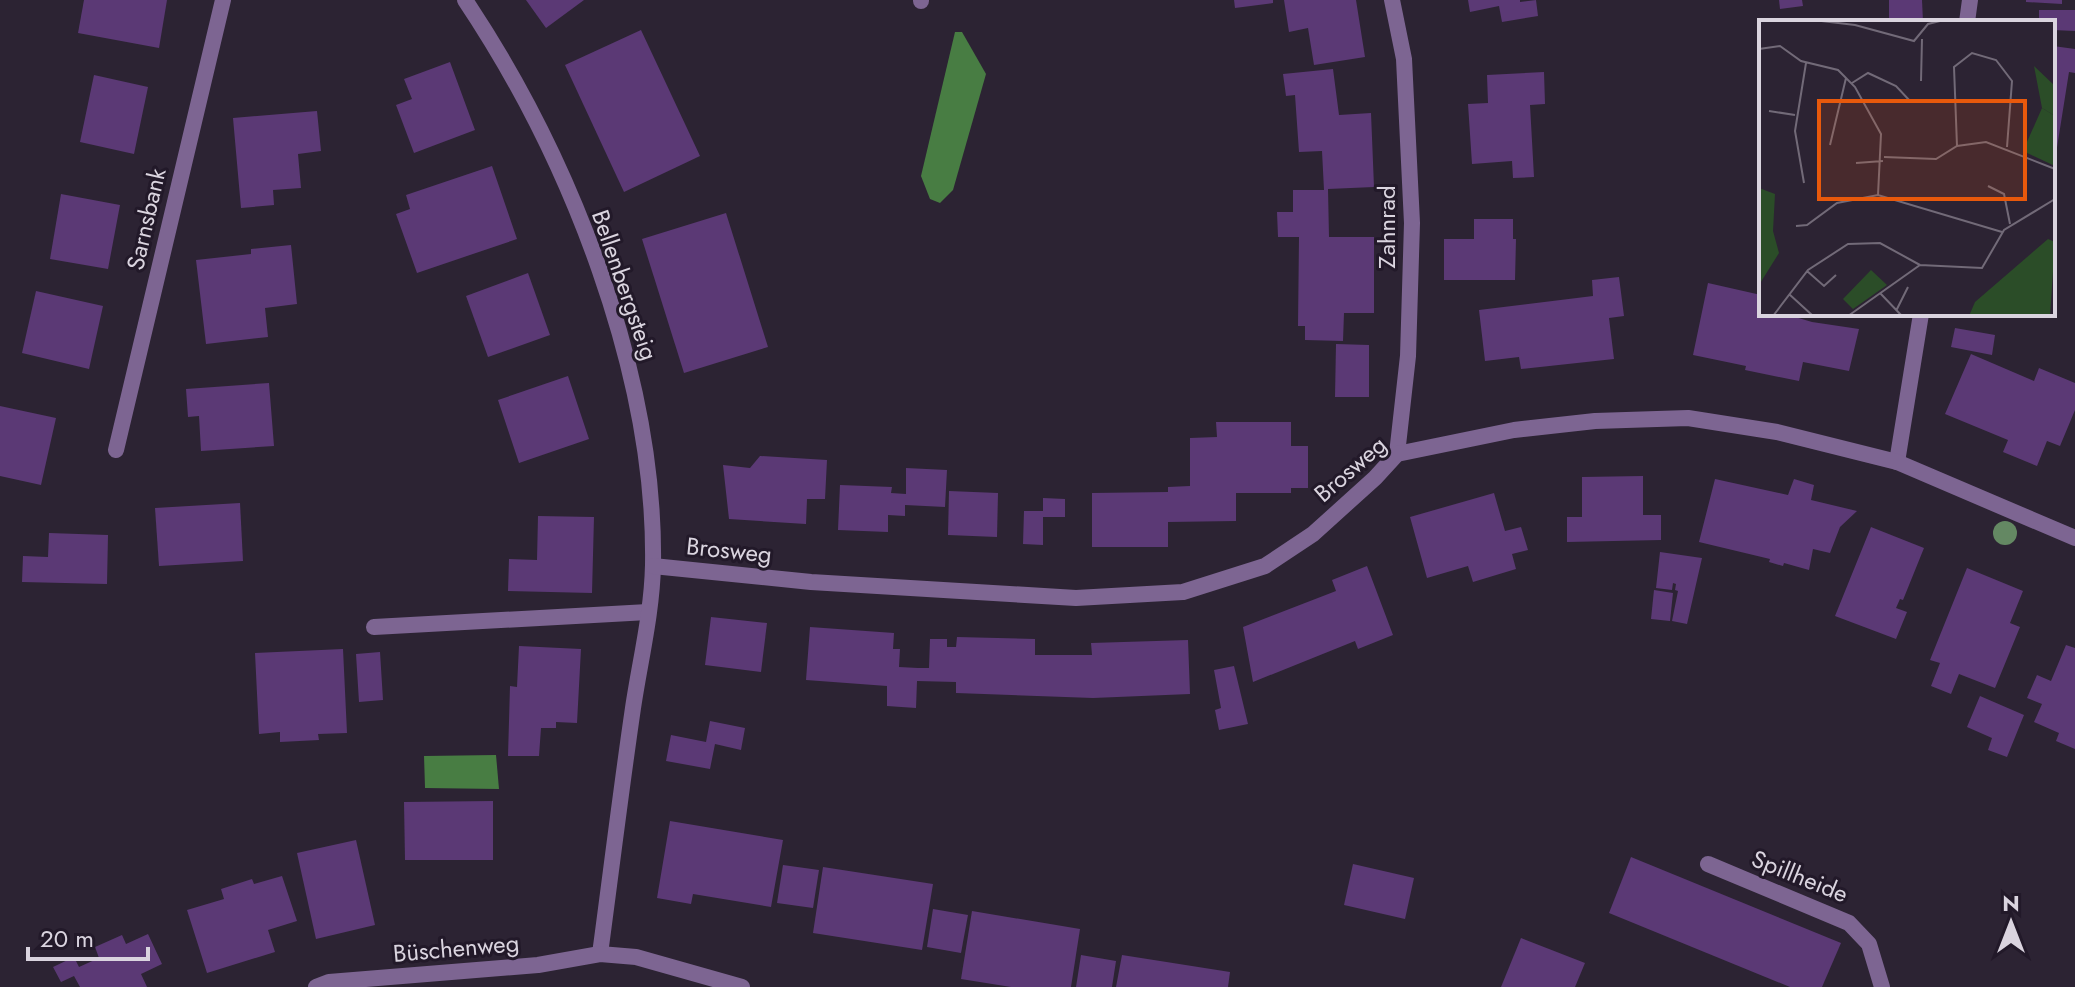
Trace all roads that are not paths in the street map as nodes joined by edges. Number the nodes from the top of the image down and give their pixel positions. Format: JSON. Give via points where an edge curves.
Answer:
{"nodes":[{"id":1,"x":223,"y":0,"type":"edge"},
{"id":2,"x":465,"y":0,"type":"edge"},
{"id":3,"x":1392,"y":0,"type":"edge"},
{"id":4,"x":1970,"y":0,"type":"edge"},
{"id":5,"x":1967,"y":20,"type":"edge"},
{"id":6,"x":1921,"y":316,"type":"edge"},
{"id":7,"x":116,"y":450,"type":"dead end"},
{"id":8,"x":1397,"y":454,"type":"junction"},
{"id":9,"x":1897,"y":462,"type":"junction"},
{"id":10,"x":2075,"y":538,"type":"edge"},
{"id":11,"x":653,"y":566,"type":"junction"},
{"id":12,"x":648,"y":612,"type":"junction"},
{"id":13,"x":374,"y":627,"type":"dead end"},
{"id":14,"x":1708,"y":864,"type":"dead end"},
{"id":15,"x":600,"y":954,"type":"junction"},
{"id":16,"x":316,"y":987,"type":"edge"},
{"id":17,"x":742,"y":987,"type":"edge"},
{"id":18,"x":1882,"y":987,"type":"edge"}],
"edges":[{"from":1,"to":7,"type":"street","name":"Sarnsbank"},
{"from":2,"to":11,"type":"street","name":"Bellenbergsteig","via":[[538,124],[591,247],[623,339],[648,476]]},
{"from":3,"to":8,"type":"street","name":"Zahnrad","via":[[1404,59],[1412,223],[1408,356]]},
{"from":4,"to":5,"type":"street"},
{"from":6,"to":9,"type":"street"},
{"from":8,"to":9,"type":"street","name":"Brosweg","via":[[1514,430],[1688,418],[1777,432]]},
{"from":8,"to":11,"type":"street","name":"Brosweg","via":[[1313,534],[1265,566],[1183,592],[1076,598],[811,582]]},
{"from":9,"to":10,"type":"street","name":"Brosweg"},
{"from":11,"to":12,"type":"street","name":"Bellenbergsteig"},
{"from":12,"to":13,"type":"street"},
{"from":12,"to":15,"type":"street","name":"Bellenbergsteig"},
{"from":14,"to":18,"type":"street","name":"Spillheide","via":[[1849,923],[1869,944]]},
{"from":15,"to":16,"type":"street","name":"Büschenweg"},
{"from":15,"to":17,"type":"street","via":[[636,957]]}]}
